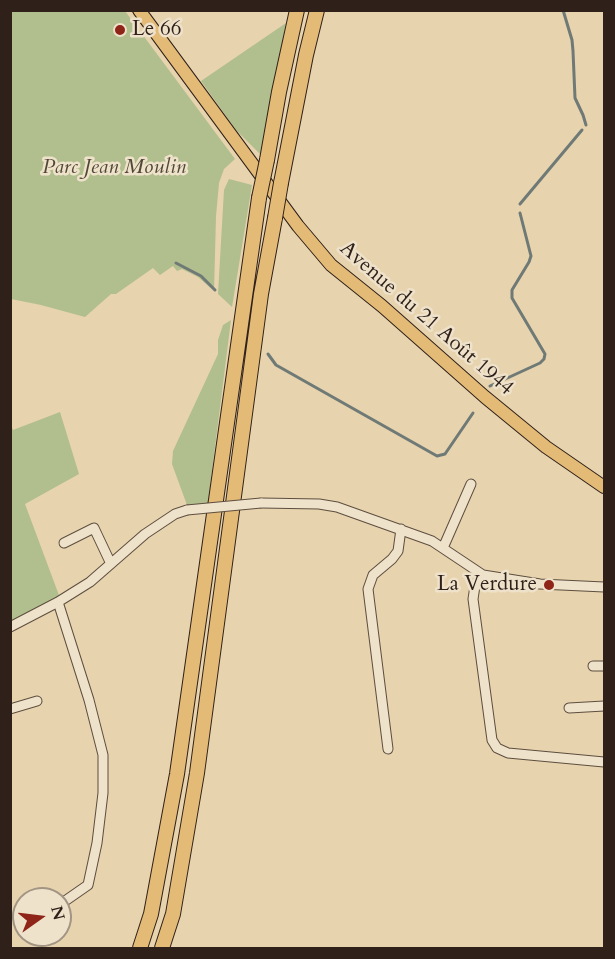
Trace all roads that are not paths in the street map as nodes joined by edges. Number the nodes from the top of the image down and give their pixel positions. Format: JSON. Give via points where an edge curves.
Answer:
{"nodes":[{"id":1,"x":139,"y":10,"type":"edge"},
{"id":2,"x":297,"y":10,"type":"edge"},
{"id":3,"x":316,"y":10,"type":"edge"},
{"id":4,"x":471,"y":484,"type":"dead end"},
{"id":5,"x":604,"y":487,"type":"edge"},
{"id":6,"x":400,"y":529,"type":"junction"},
{"id":7,"x":64,"y":543,"type":"dead end"},
{"id":8,"x":443,"y":548,"type":"junction"},
{"id":9,"x":111,"y":564,"type":"junction"},
{"id":10,"x":483,"y":575,"type":"junction"},
{"id":11,"x":604,"y":587,"type":"edge"},
{"id":12,"x":58,"y":602,"type":"junction"},
{"id":13,"x":10,"y":627,"type":"edge"},
{"id":14,"x":593,"y":666,"type":"dead end"},
{"id":15,"x":604,"y":666,"type":"edge"},
{"id":16,"x":37,"y":701,"type":"dead end"},
{"id":17,"x":604,"y":706,"type":"edge"},
{"id":18,"x":569,"y":708,"type":"dead end"},
{"id":19,"x":10,"y":709,"type":"edge"},
{"id":20,"x":388,"y":749,"type":"dead end"},
{"id":21,"x":604,"y":762,"type":"edge"},
{"id":22,"x":72,"y":896,"type":"edge"},
{"id":23,"x":140,"y":948,"type":"edge"},
{"id":24,"x":162,"y":948,"type":"edge"}],
"edges":[{"from":1,"to":5,"type":"main road","name":"Avenue du 21 Août 1944","via":[[298,226],[332,265],[546,447]]},
{"from":2,"to":23,"type":"highway","bridge":true,"via":[[259,198],[177,774],[151,914]]},
{"from":3,"to":24,"type":"highway","bridge":true,"via":[[261,294],[197,773],[173,914]]},
{"from":4,"to":8,"type":"street"},
{"from":6,"to":8,"type":"street"},
{"from":6,"to":9,"type":"street","bridge":true,"via":[[319,504],[261,503],[187,510],[146,534]]},
{"from":6,"to":20,"type":"street","via":[[398,551],[373,575],[368,589]]},
{"from":7,"to":9,"type":"street","via":[[94,528]]},
{"from":8,"to":10,"type":"street"},
{"from":9,"to":12,"type":"street"},
{"from":10,"to":11,"type":"street","via":[[540,584]]},
{"from":10,"to":21,"type":"street","via":[[475,586],[473,599],[492,740],[508,753]]},
{"from":12,"to":13,"type":"street"},
{"from":12,"to":22,"type":"street","via":[[103,755],[103,794],[88,885]]},
{"from":14,"to":15,"type":"street"},
{"from":16,"to":19,"type":"street"},
{"from":17,"to":18,"type":"street"}]}
